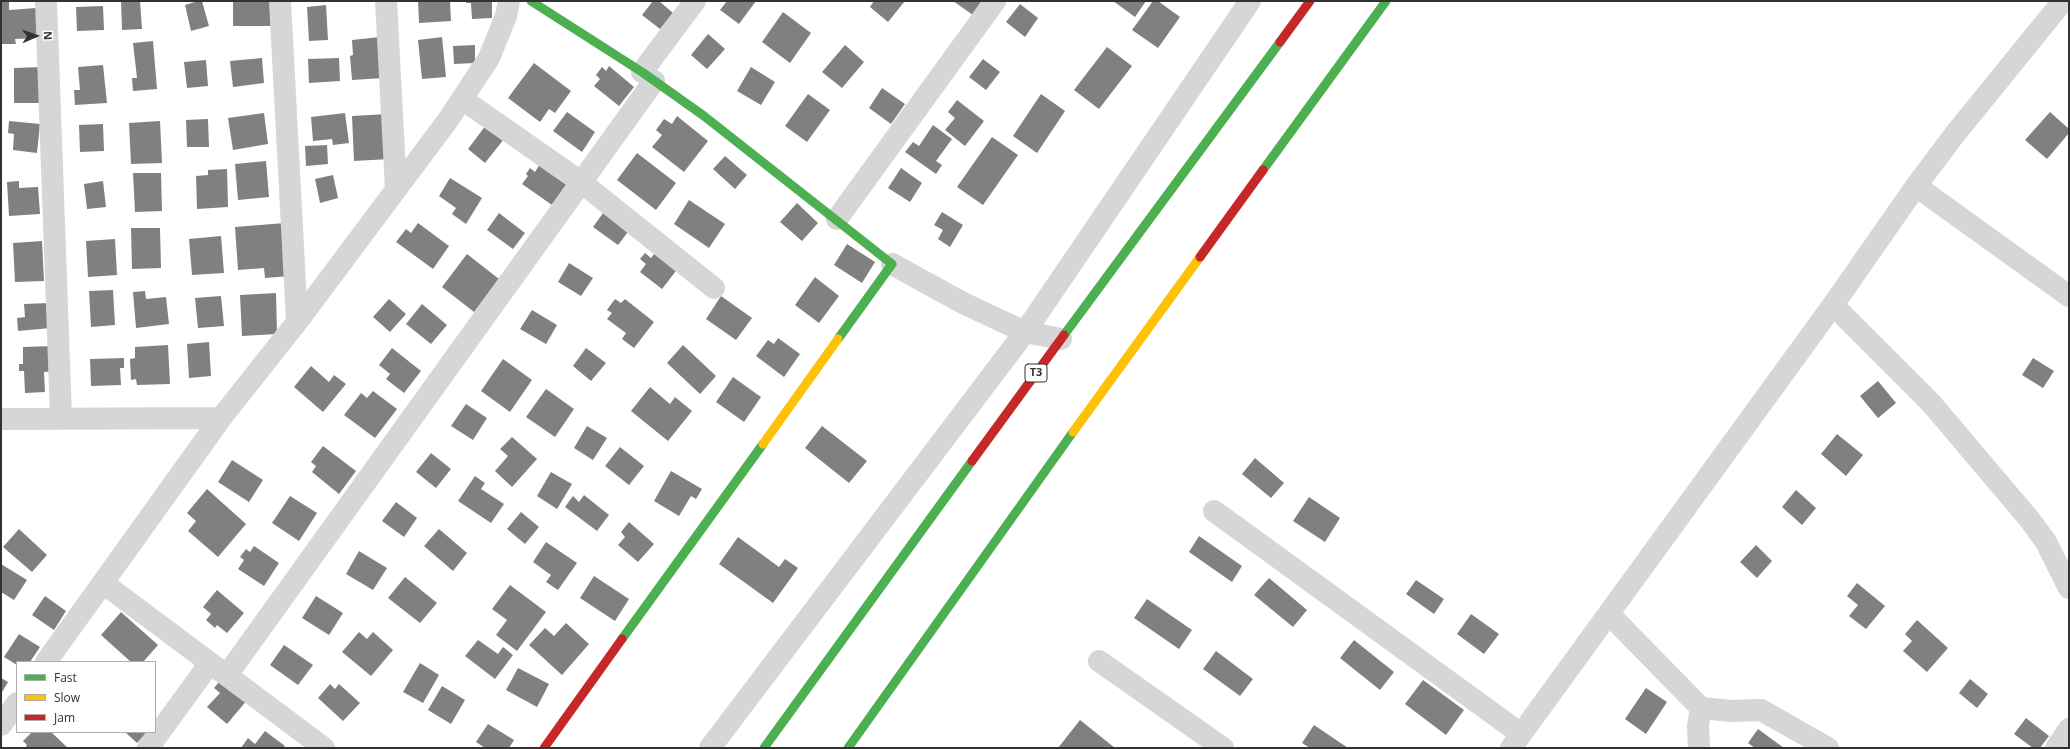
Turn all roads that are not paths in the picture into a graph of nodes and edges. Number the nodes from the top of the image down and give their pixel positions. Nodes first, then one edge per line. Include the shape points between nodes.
1 (46, 1) edge
2 (280, 1) edge
3 (386, 1) edge
4 (509, 1) edge
5 (531, 1) edge
6 (695, 1) edge
7 (995, 1) edge
8 (1250, 1) edge
9 (1310, 1) edge
10 (1386, 1) edge
11 (2063, 1) edge
12 (648, 76) junction
13 (462, 99) junction
14 (582, 182) junction
15 (1916, 186) junction
16 (396, 189) junction
17 (837, 219) junction
18 (892, 264) junction
19 (714, 288) dead end
20 (2069, 296) edge
21 (1833, 305) junction
22 (297, 322) junction
23 (1025, 332) junction
24 (1061, 339) junction
25 (62, 418) junction
26 (221, 418) junction
27 (1, 419) edge
28 (1214, 512) dead end
29 (103, 583) junction
30 (2069, 588) edge
31 (1609, 614) junction
32 (47, 661) edge
33 (1099, 661) dead end
34 (219, 669) junction
35 (16, 704) edge
36 (1701, 708) junction
37 (1, 725) edge
38 (2069, 729) edge
39 (1516, 741) edge
40 (148, 748) edge
41 (324, 748) edge
42 (544, 748) edge
43 (710, 748) edge
44 (764, 748) edge
45 (848, 748) edge
46 (1223, 748) edge
47 (1698, 748) edge
48 (1828, 748) edge
49 (2056, 748) edge

1 - 25 street
2 - 22 street
3 - 16 street
4 - 13 street via 506,16 489,58
5 - 12 main road
6 - 12 street
7 - 17 street
8 - 23 street
9 - 24 main road, T3
10 - 45 main road via 1093,403
11 - 15 street
12 - 14 street
12 - 17 main road
13 - 14 street
13 - 16 street
14 - 19 street
14 - 34 street
15 - 20 street
15 - 21 street
16 - 22 street
17 - 18 main road
18 - 23 street via 963,303
18 - 42 main road
21 - 30 street via 1931,403 2030,520 2046,542
21 - 31 street
22 - 26 street
23 - 24 street
23 - 43 street
24 - 44 main road, T3
25 - 26 street
25 - 27 street
26 - 29 street
28 - 39 street
29 - 32 street
29 - 34 street
31 - 36 street
31 - 39 street
33 - 46 street
34 - 40 street
34 - 41 street
35 - 37 street
36 - 47 street
36 - 48 street via 1732,712 1761,710
38 - 49 street

